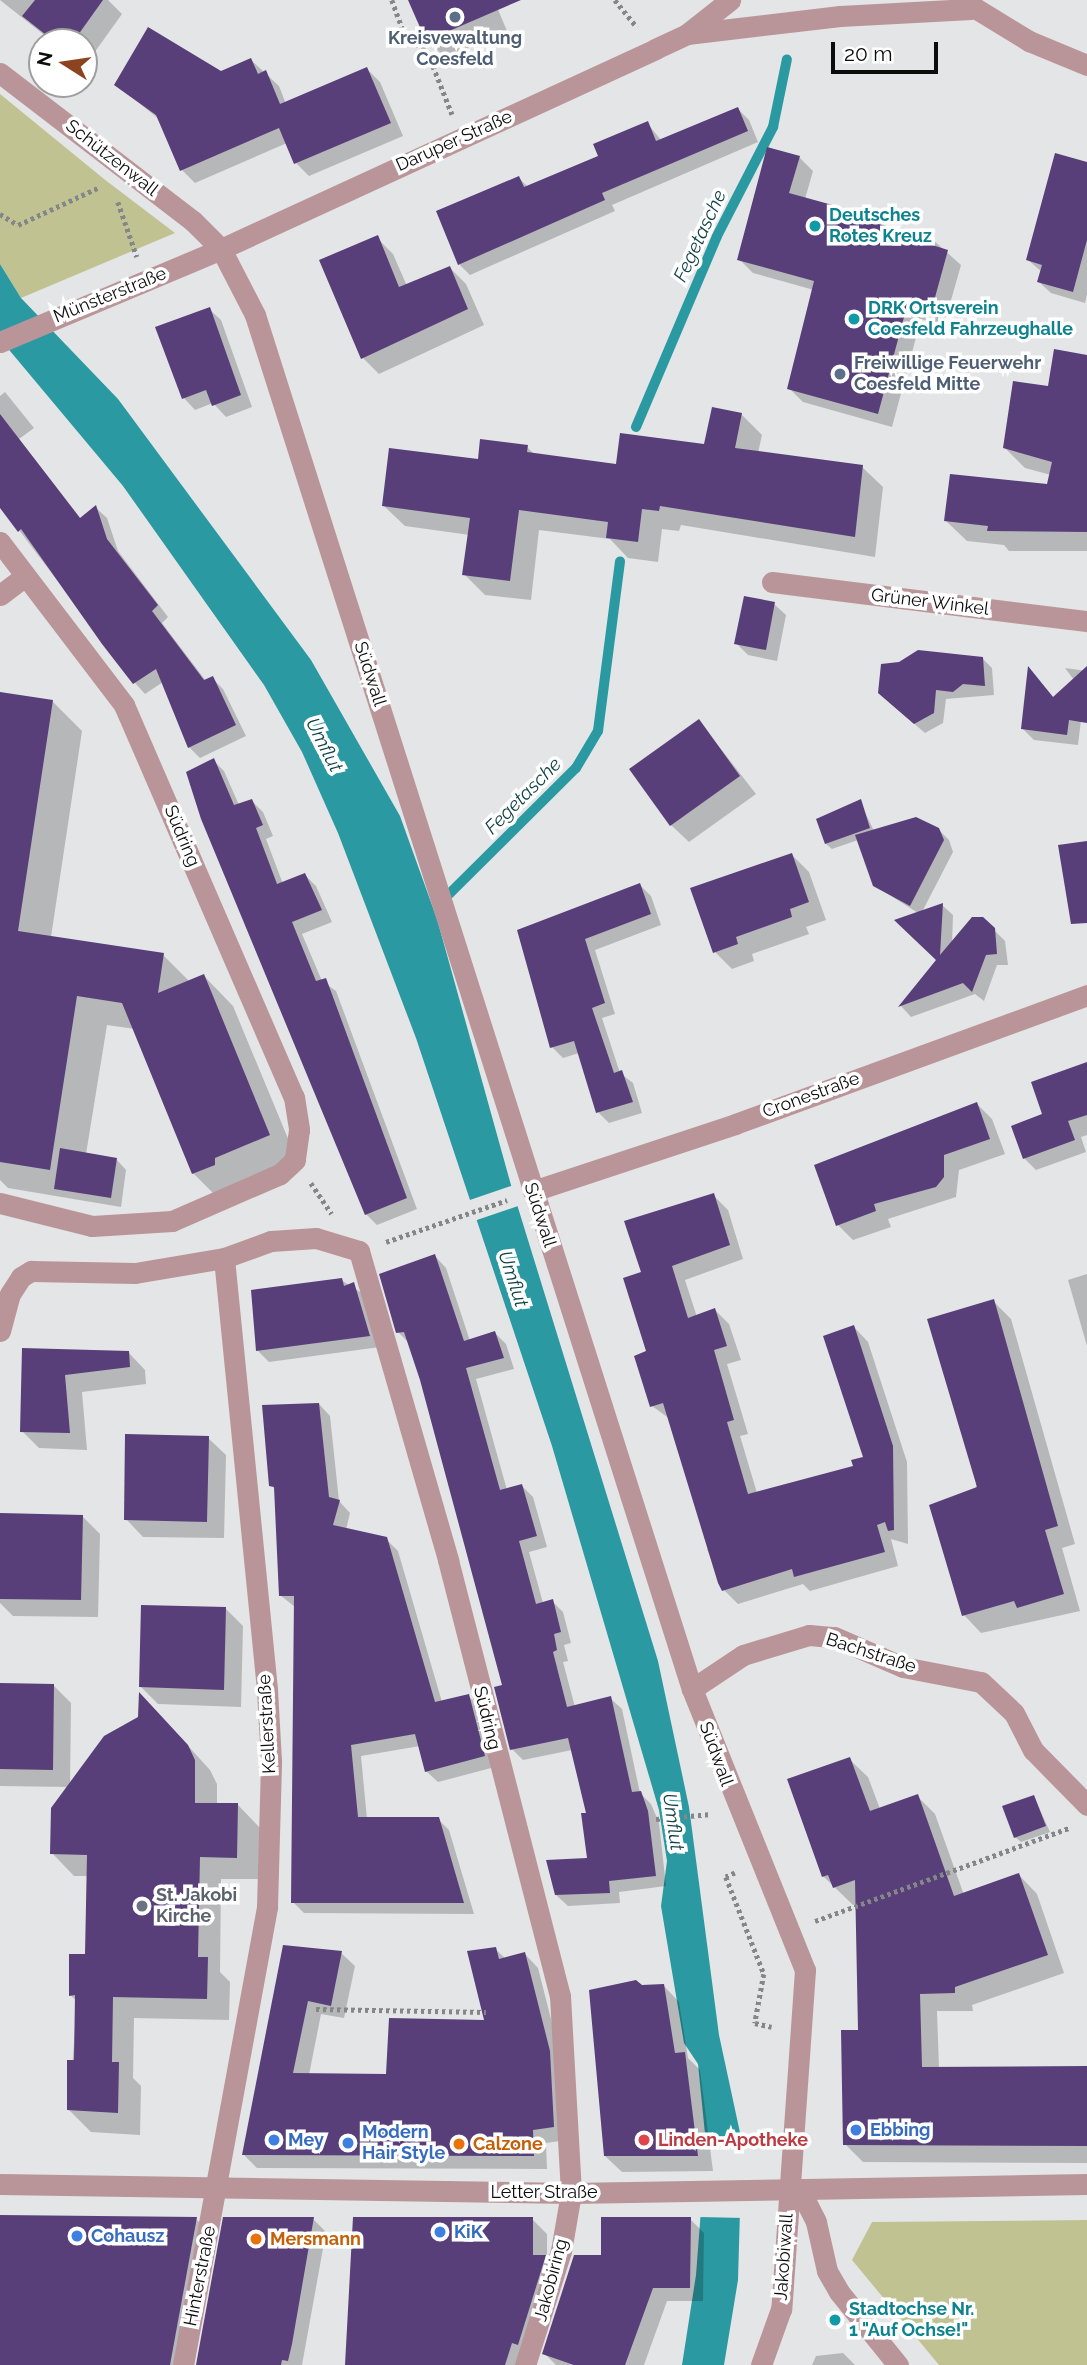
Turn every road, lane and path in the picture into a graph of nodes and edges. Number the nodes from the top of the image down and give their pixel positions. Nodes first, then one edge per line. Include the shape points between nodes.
1 (392, 0) edge
2 (730, 0) edge
3 (966, 4) edge
4 (687, 34) junction
5 (1087, 65) edge
6 (0, 73) edge
7 (462, 138) junction
8 (126, 168) junction
9 (108, 183) junction
10 (0, 214) edge
11 (221, 249) junction
12 (145, 281) junction
13 (0, 342) edge
14 (0, 542) edge
15 (25, 576) junction
16 (772, 582) dead end
17 (0, 595) edge
18 (1087, 621) edge
19 (1087, 995) edge
20 (295, 1160) junction
21 (527, 1193) junction
22 (0, 1203) edge
23 (359, 1251) junction
24 (224, 1258) junction
25 (2, 1321) edge
26 (692, 1689) junction
27 (1087, 1805) edge
28 (696, 1814) dead end
29 (656, 1819) dead end
30 (1077, 1826) dead end
31 (731, 1875) dead end
32 (790, 1931) junction
33 (316, 2009) dead end
34 (486, 2012) dead end
35 (762, 2025) dead end
36 (0, 2184) edge
37 (1087, 2184) edge
38 (217, 2187) junction
39 (789, 2188) junction
40 (571, 2193) junction
41 (183, 2365) edge
42 (526, 2365) edge
43 (761, 2365) edge
44 (898, 2365) edge

1 - 7 path via 405,35 428,53
2 - 4 street, Daruper Straße
3 - 4 street, Daruper Straße
3 - 5 street via 1029,41
4 - 7 street, Daruper Straße
6 - 8 street, Schützenwall
7 - 11 street, Daruper Straße
8 - 9 path
8 - 11 street, Schützenwall
9 - 10 path via 18,225
9 - 12 path via 116,194
11 - 12 street, Münsterstraße
11 - 21 street, Südwall via 255,315
12 - 13 street, Münsterstraße
14 - 15 street, Südring
15 - 17 street
15 - 20 street, Südring via 124,705 294,1097 299,1130
16 - 18 street, Grüner Winkel
19 - 21 street, Cronestraße via 735,1124
20 - 22 street via 261,1184 172,1221 92,1226
20 - 23 path
21 - 23 path
21 - 26 street, Südwall
23 - 24 street via 316,1237 271,1241
23 - 40 street, Südring via 448,1560 560,1996
24 - 25 street via 135,1273 31,1270 20,1277
24 - 38 street, Kellerstraße via 271,1761 267,1907
26 - 27 street, Bachstraße via 743,1655 809,1635 834,1637 903,1667 981,1682 1014,1713 1033,1750
26 - 32 street, Südwall
28 - 29 path
30 - 32 path
31 - 35 path via 726,1877 764,1974 755,2023
32 - 39 street, Südwall via 805,1970
33 - 34 path
36 - 38 street, Letter Straße
37 - 39 street, Letter Straße
38 - 40 street, Letter Straße
38 - 41 street, Hinterstraße
39 - 40 street, Letter Straße
39 - 43 street, Jakobiwall via 781,2309
39 - 44 street via 806,2202 816,2222 827,2272 839,2292
40 - 42 street, Jakobiring via 561,2251

